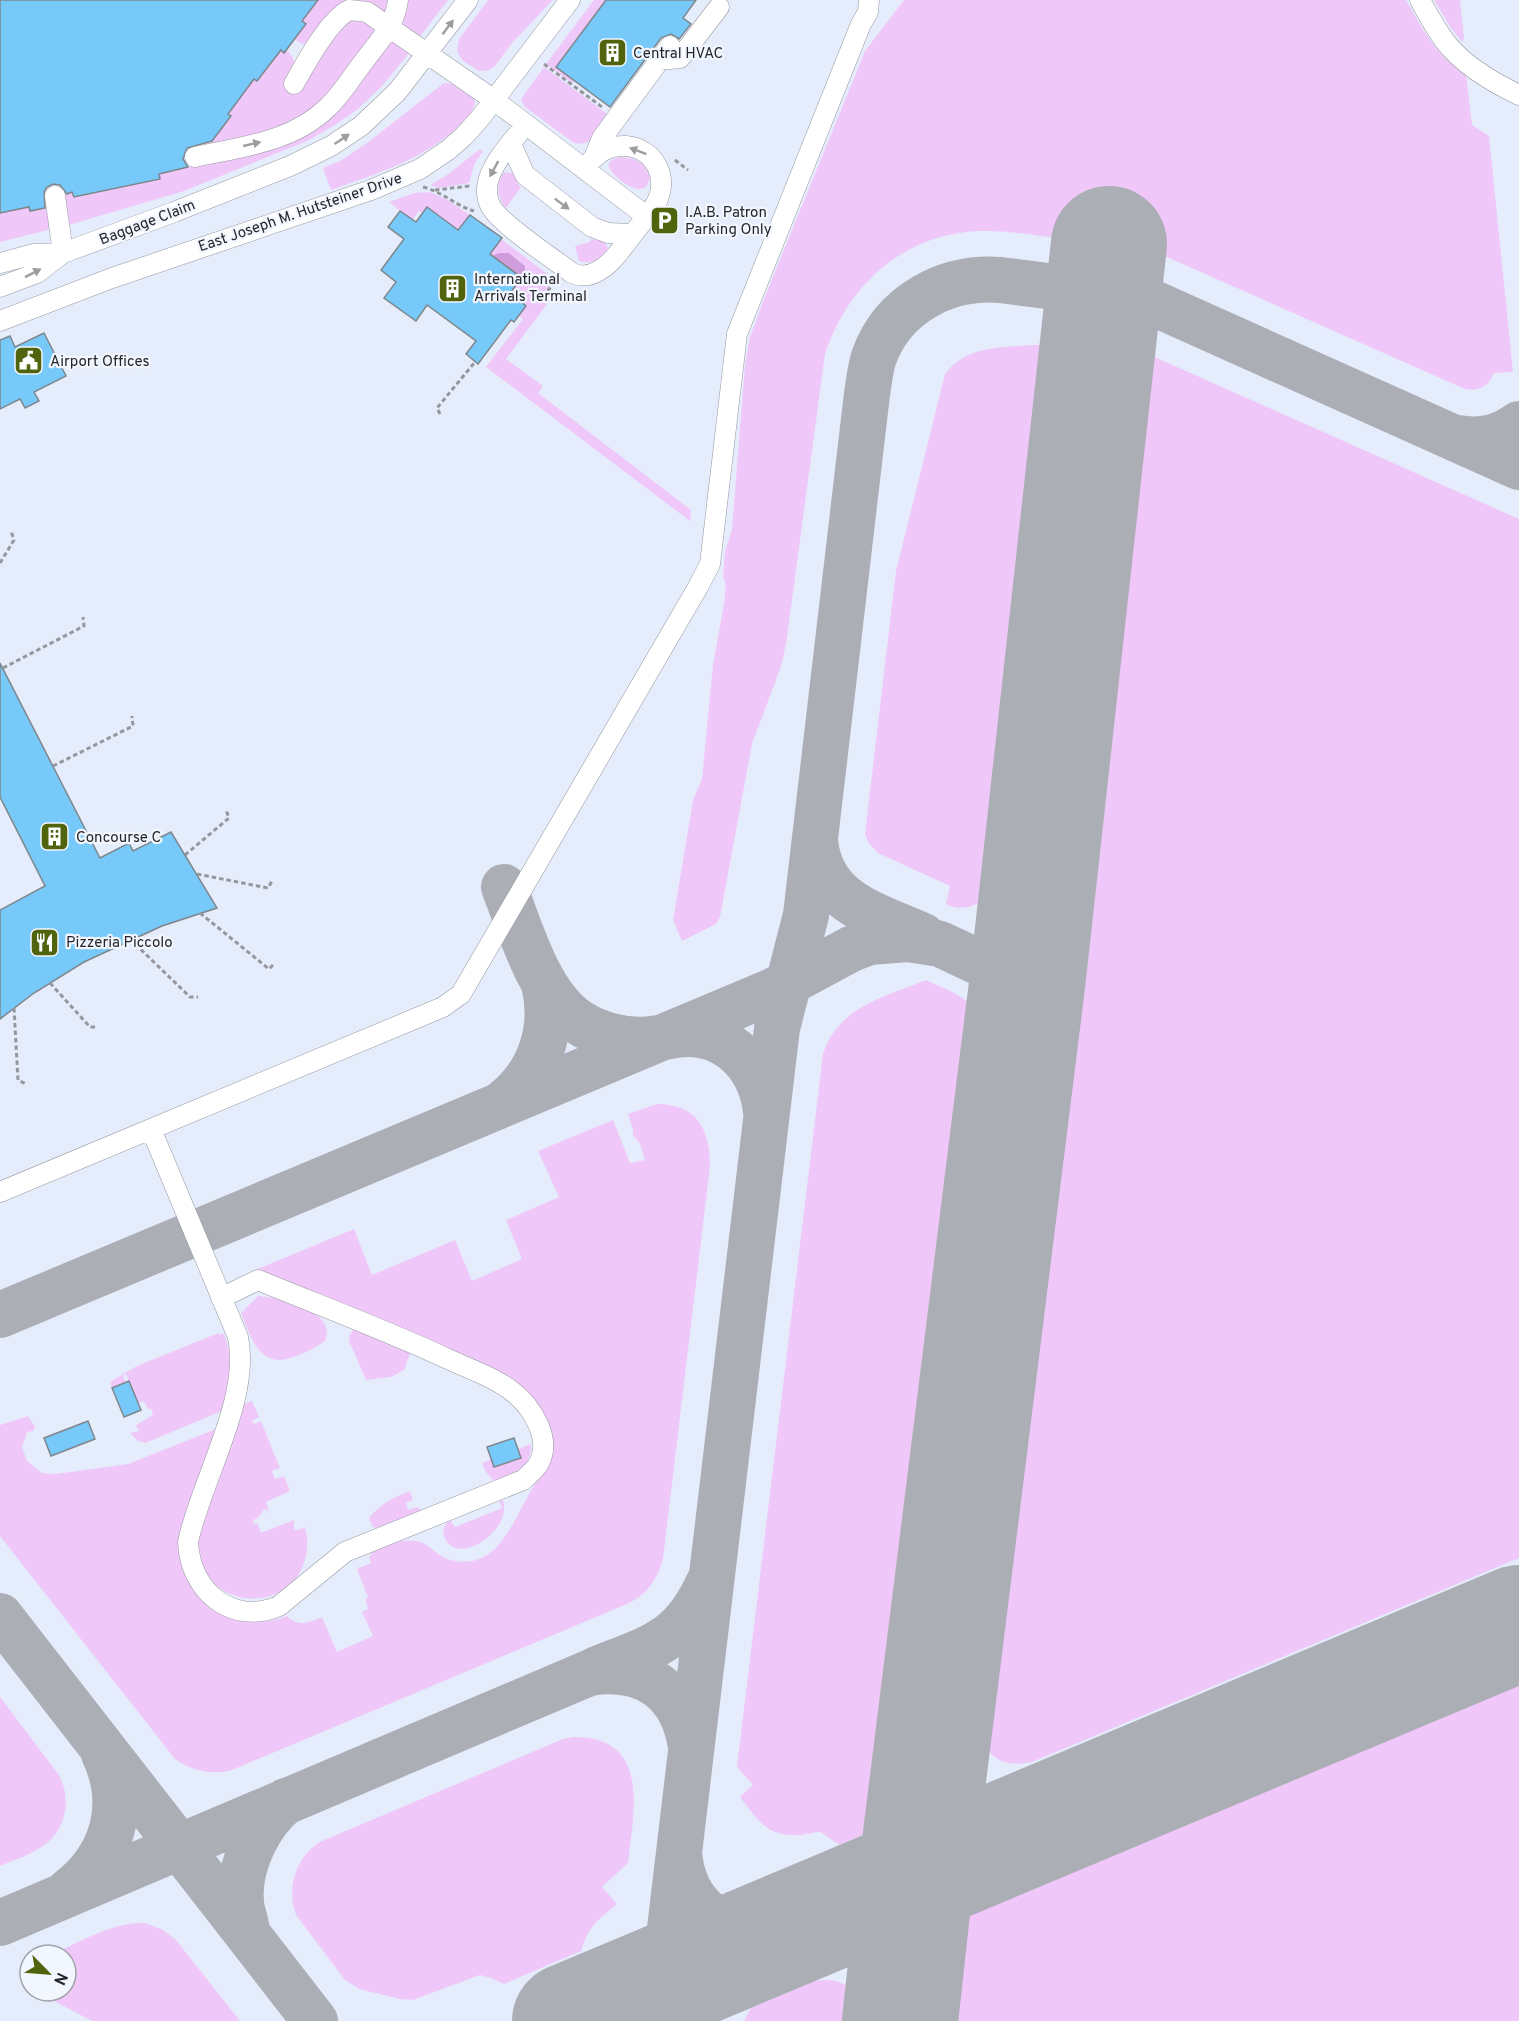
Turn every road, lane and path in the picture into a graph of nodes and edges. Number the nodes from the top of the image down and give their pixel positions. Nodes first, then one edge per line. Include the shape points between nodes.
1 (398, 0) edge
2 (468, 0) edge
3 (570, 0) edge
4 (1420, 0) edge
5 (873, 4) edge
6 (719, 7) dead end
7 (390, 27) junction
8 (428, 54) junction
9 (294, 84) dead end
10 (1519, 95) edge
11 (494, 100) junction
12 (525, 124) junction
13 (511, 144) junction
14 (195, 157) dead end
15 (589, 162) junction
16 (472, 185) dead end
17 (421, 187) dead end
18 (434, 190) junction
19 (55, 196) dead end
20 (478, 212) dead end
21 (646, 216) junction
22 (632, 234) junction
23 (63, 253) junction
24 (0, 263) edge
25 (0, 287) edge
26 (0, 321) edge
27 (475, 362) dead end
28 (440, 414) dead end
29 (11, 531) dead end
30 (0, 563) edge
31 (83, 617) dead end
32 (3, 669) dead end
33 (132, 716) dead end
34 (53, 766) dead end
35 (226, 810) dead end
36 (185, 855) dead end
37 (197, 874) dead end
38 (272, 881) dead end
39 (200, 913) dead end
40 (130, 939) dead end
41 (275, 963) dead end
42 (50, 983) dead end
43 (198, 997) dead end
44 (14, 1008) dead end
45 (98, 1027) dead end
46 (26, 1083) dead end
47 (151, 1129) junction
48 (0, 1192) edge
49 (221, 1298) junction

1 - 7 street
8 -> 2 street, Baggage Claim
3 - 11 street, East Joseph M. Hutsteiner Drive
4 - 10 street via 1455,53
5 - 47 street via 847,58 737,334 710,564 461,994 443,1007
6 - 15 street via 680,58 665,53 602,138
7 - 8 street
7 - 9 street via 362,11 343,13
14 -> 7 street via 278,138 311,121 332,103
8 - 11 street
23 -> 8 street, Baggage Claim via 290,166 331,146 397,92
11 - 12 street
11 - 26 street, East Joseph M. Hutsteiner Drive via 464,136 414,172
12 - 13 street
12 - 15 street
13 -> 22 street via 525,175 592,227 608,233
13 -> 22 street via 489,177 486,191 490,206 501,219 572,273 583,276 609,265
15 - 21 street
21 -> 15 street via 658,198 661,182 654,159 626,146 609,148
16 - 18 path
17 - 18 path
18 - 20 path
19 - 23 street
21 - 22 street
23 - 24 street, Baggage Claim via 34,254
25 -> 23 street via 37,273
27 - 28 path via 437,408
29 - 30 path via 14,540
31 - 32 path via 84,626
33 - 34 path via 133,726
35 - 36 path via 230,818
37 - 38 path via 268,888
39 - 41 path via 269,969
40 - 43 path via 190,997
42 - 45 path via 90,1028
44 - 46 path via 18,1080
47 - 48 street
47 - 49 street
49 - 49 street via 258,1280 413,1342 497,1382 514,1392 534,1415 542,1438 540,1462 523,1480 345,1552 269,1610 251,1611 227,1605 196,1577 188,1542 233,1406 241,1366 238,1337

